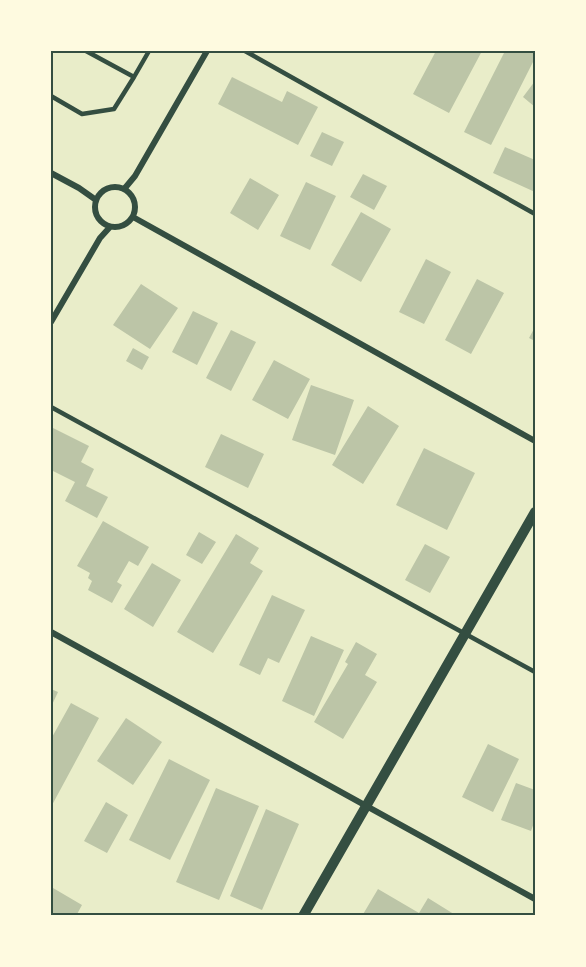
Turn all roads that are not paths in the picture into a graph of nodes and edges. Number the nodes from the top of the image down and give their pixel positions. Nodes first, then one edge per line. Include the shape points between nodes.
1 (86, 51) edge
2 (149, 51) edge
3 (207, 51) edge
4 (245, 51) edge
5 (134, 77) junction
6 (51, 96) edge
7 (51, 173) edge
8 (124, 188) junction
9 (96, 200) junction
10 (535, 214) edge
11 (133, 217) junction
12 (110, 227) junction
13 (51, 322) edge
14 (51, 407) edge
15 (535, 441) edge
16 (535, 512) edge
17 (51, 632) edge
18 (465, 633) junction
19 (535, 672) edge
20 (366, 804) junction
21 (535, 899) edge
22 (303, 916) edge

1 - 5 lane
2 - 5 lane
3 - 8 street via 135,176
4 - 10 lane
5 - 6 lane via 114,109 82,114
7 - 9 street
8 - 9 street via 111,186 99,193
8 - 11 street via 134,198
9 - 12 street via 95,213
11 - 12 street via 123,226
11 - 15 street
12 - 13 street
14 - 18 lane
16 - 18 street
17 - 20 street
18 - 19 lane
18 - 20 street
20 - 21 street
20 - 22 street

